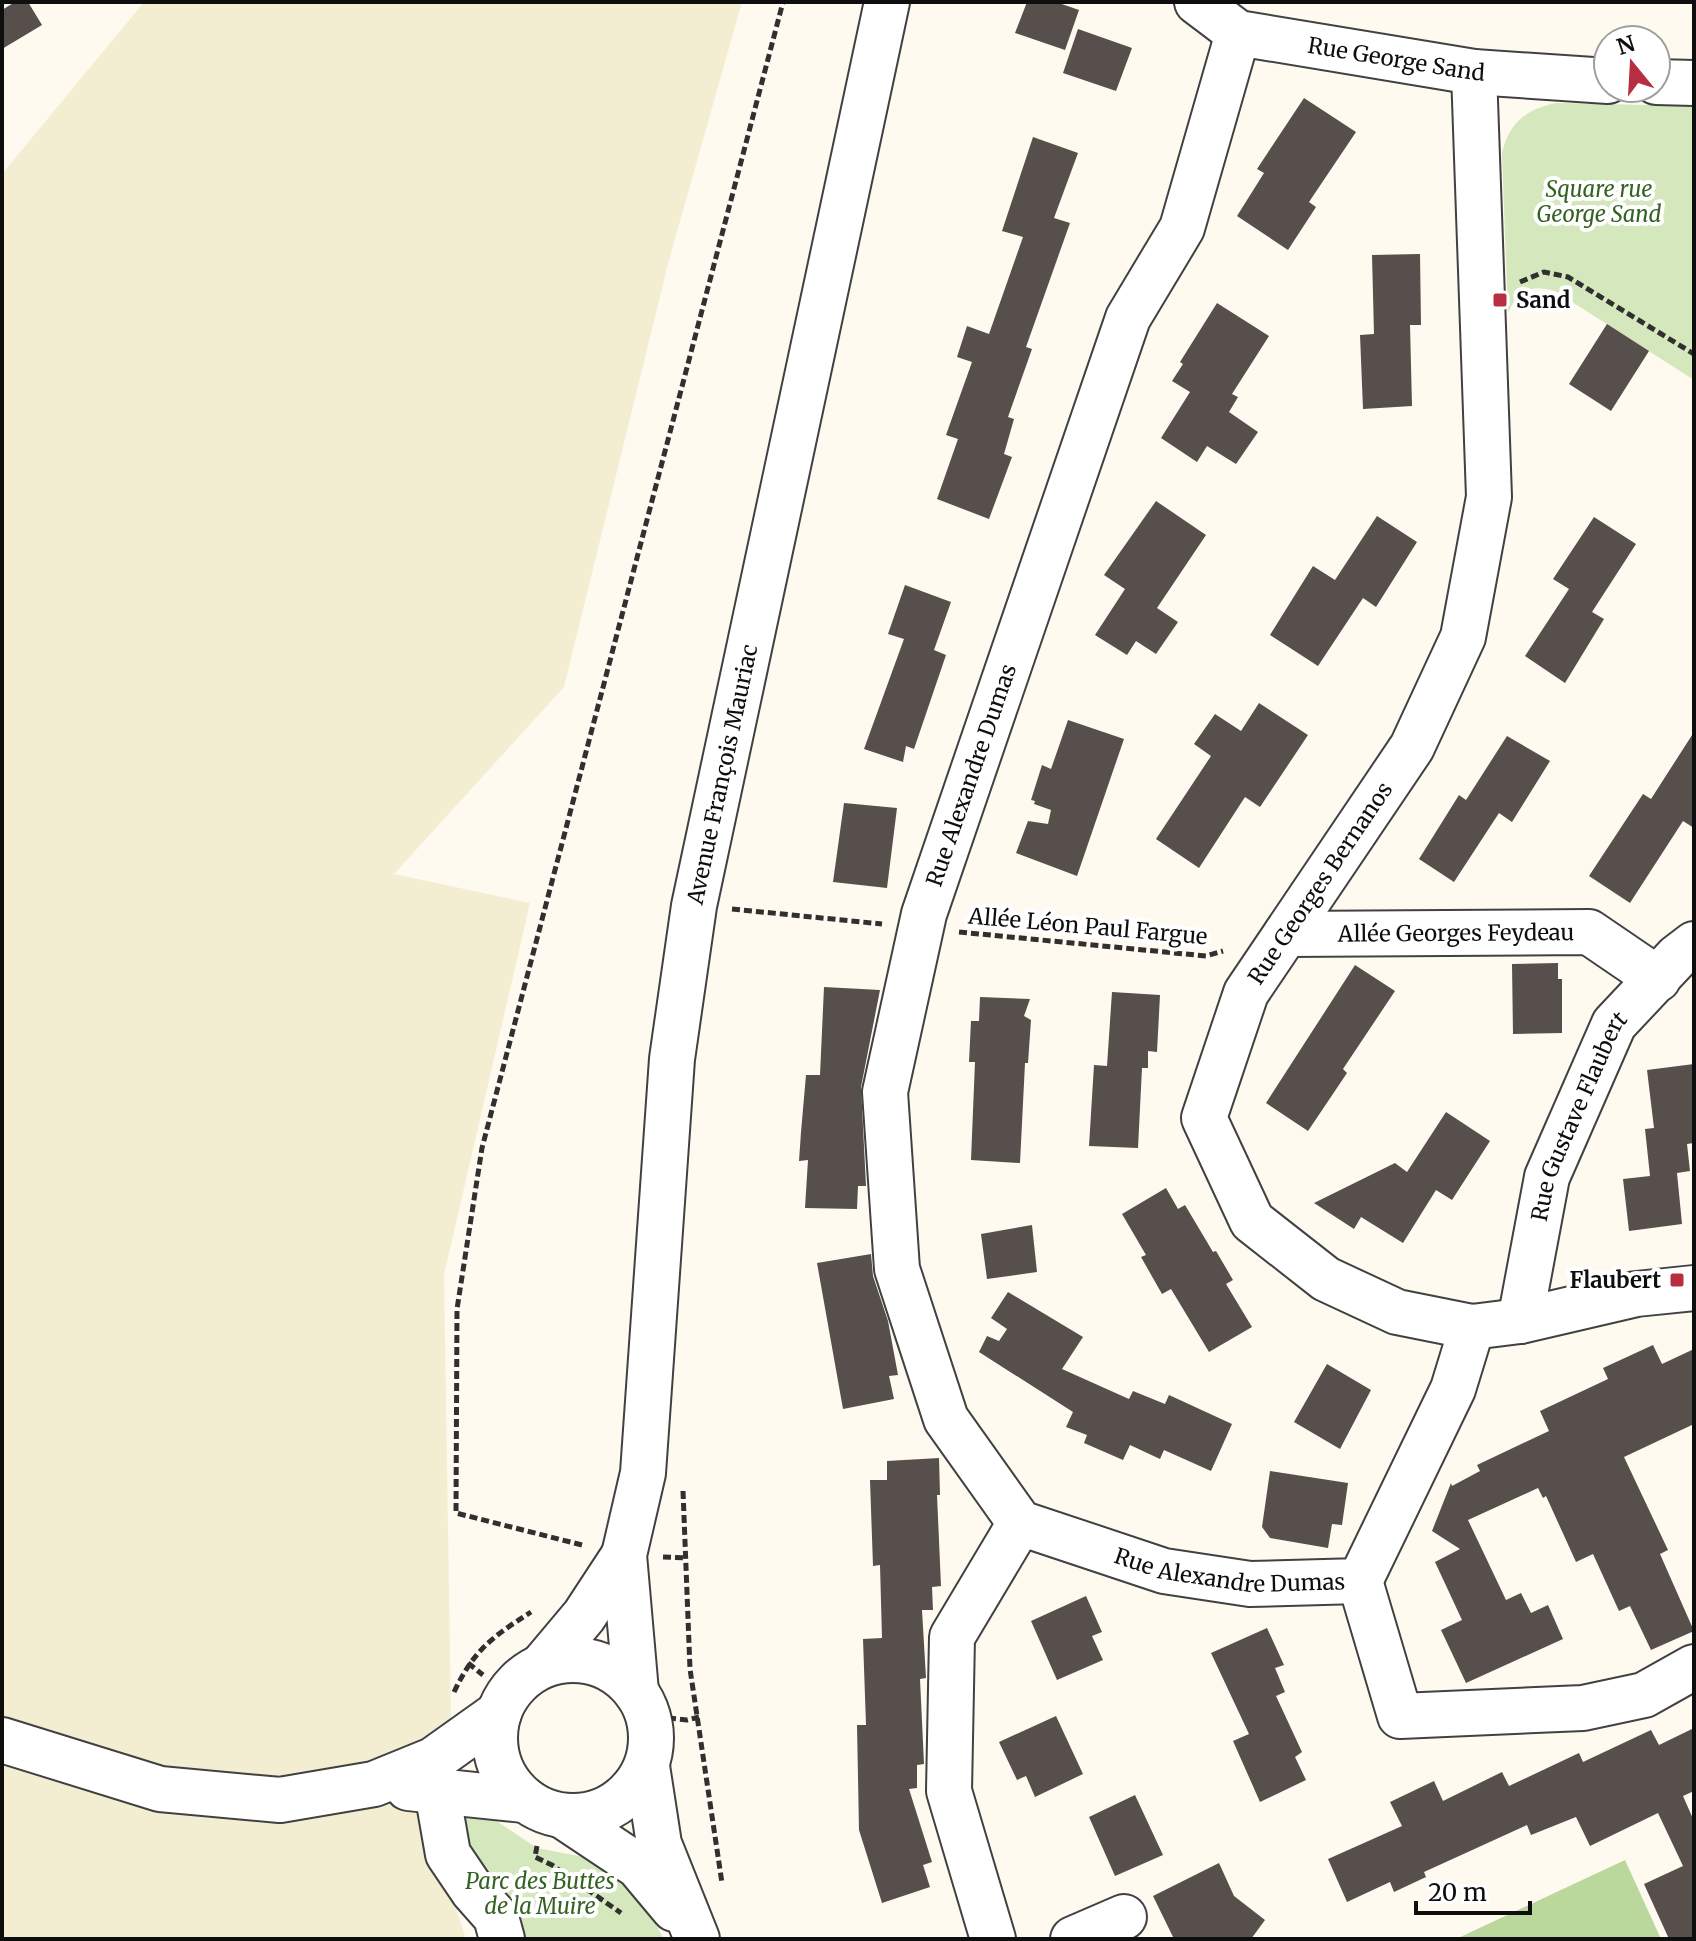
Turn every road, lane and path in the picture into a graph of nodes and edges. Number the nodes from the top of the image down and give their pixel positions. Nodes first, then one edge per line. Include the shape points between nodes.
1 (783, 2) edge
2 (887, 2) edge
3 (1197, 2) edge
4 (1238, 33) junction
5 (1474, 72) junction
6 (1592, 80) edge
7 (1672, 82) edge
8 (1694, 83) edge
9 (1522, 282) dead end
10 (1694, 354) edge
11 (694, 906) junction
12 (922, 928) junction
13 (1286, 934) junction
14 (1694, 944) edge
15 (1658, 979) junction
16 (1694, 1288) edge
17 (1520, 1321) junction
18 (1472, 1327) junction
19 (683, 1481) dead end
20 (1020, 1523) junction
21 (624, 1555) junction
22 (686, 1558) junction
23 (1360, 1581) junction
24 (468, 1663) dead end
25 (542, 1666) junction
26 (1694, 1667) edge
27 (450, 1701) dead end
28 (642, 1703) junction
29 (499, 1713) junction
30 (699, 1717) junction
31 (2, 1740) edge
32 (647, 1766) junction
33 (374, 1784) junction
34 (437, 1791) junction
35 (543, 1808) junction
36 (535, 1857) dead end
37 (724, 1895) dead end
38 (1124, 1917) dead end
39 (627, 1918) dead end
40 (696, 1937) edge
41 (502, 1939) edge
42 (993, 1939) edge
43 (1073, 1939) edge

1 - 21 path via 482,1148 457,1309 456,1513
2 - 11 street, Avenue François Mauriac
3 - 4 street, Rue George Sand
4 - 5 street, Rue George Sand
4 - 12 street, Rue Alexandre Dumas via 1182,228 1128,318
5 - 6 street, Rue George Sand
5 - 13 street, Rue Georges Bernanos via 1489,497 1463,637 1412,747
7 - 8 street
9 - 10 path via 1544,272 1568,277
11 - 12 path, Allée Léon Paul Fargue
11 - 21 street, Avenue François Mauriac via 672,1059 643,1473
12 - 13 path, Allée Léon Paul Fargue via 1206,956
12 - 20 street, Rue Alexandre Dumas via 885,1092 897,1269 946,1419
13 - 15 street, Allée Georges Feydeau via 1589,932
13 - 18 street, Rue Georges Bernanos via 1246,993 1204,1118 1252,1221 1326,1279 1397,1312
14 - 15 street, Rue Gustave Flaubert
15 - 17 street, Rue Gustave Flaubert via 1614,1024 1547,1177
16 - 17 street, Rue Georges Bernanos via 1636,1294
17 - 18 street, Rue Georges Bernanos
18 - 23 street, Rue Alexandre Dumas via 1453,1389
19 - 22 path
20 - 23 street, Rue Alexandre Dumas via 1164,1571 1250,1584
20 - 42 street via 952,1637 949,1791
21 - 22 path
21 - 25 street, Avenue François Mauriac via 584,1616
21 - 28 street, Avenue François Mauriac
22 - 30 path via 690,1669
23 - 26 street via 1400,1716 1583,1708 1644,1695
24 - 27 path
25 - 28 street via 587,1661 609,1669
25 - 29 street, Avenue François Mauriac via 508,1693
28 - 30 path via 687,1720
28 - 32 street, Avenue François Mauriac via 652,1741
29 - 33 street via 433,1760
29 - 35 street, Avenue François Mauriac via 494,1737 498,1761 508,1782
30 - 37 path
31 - 33 street via 160,1789 280,1800
32 - 35 street via 614,1806 589,1815
32 - 40 street, Avenue François Mauriac via 659,1844
33 - 34 street
34 - 35 street
34 - 41 street via 448,1854 496,1917
35 - 40 street, Avenue François Mauriac via 638,1866
36 - 39 path
38 - 43 street

